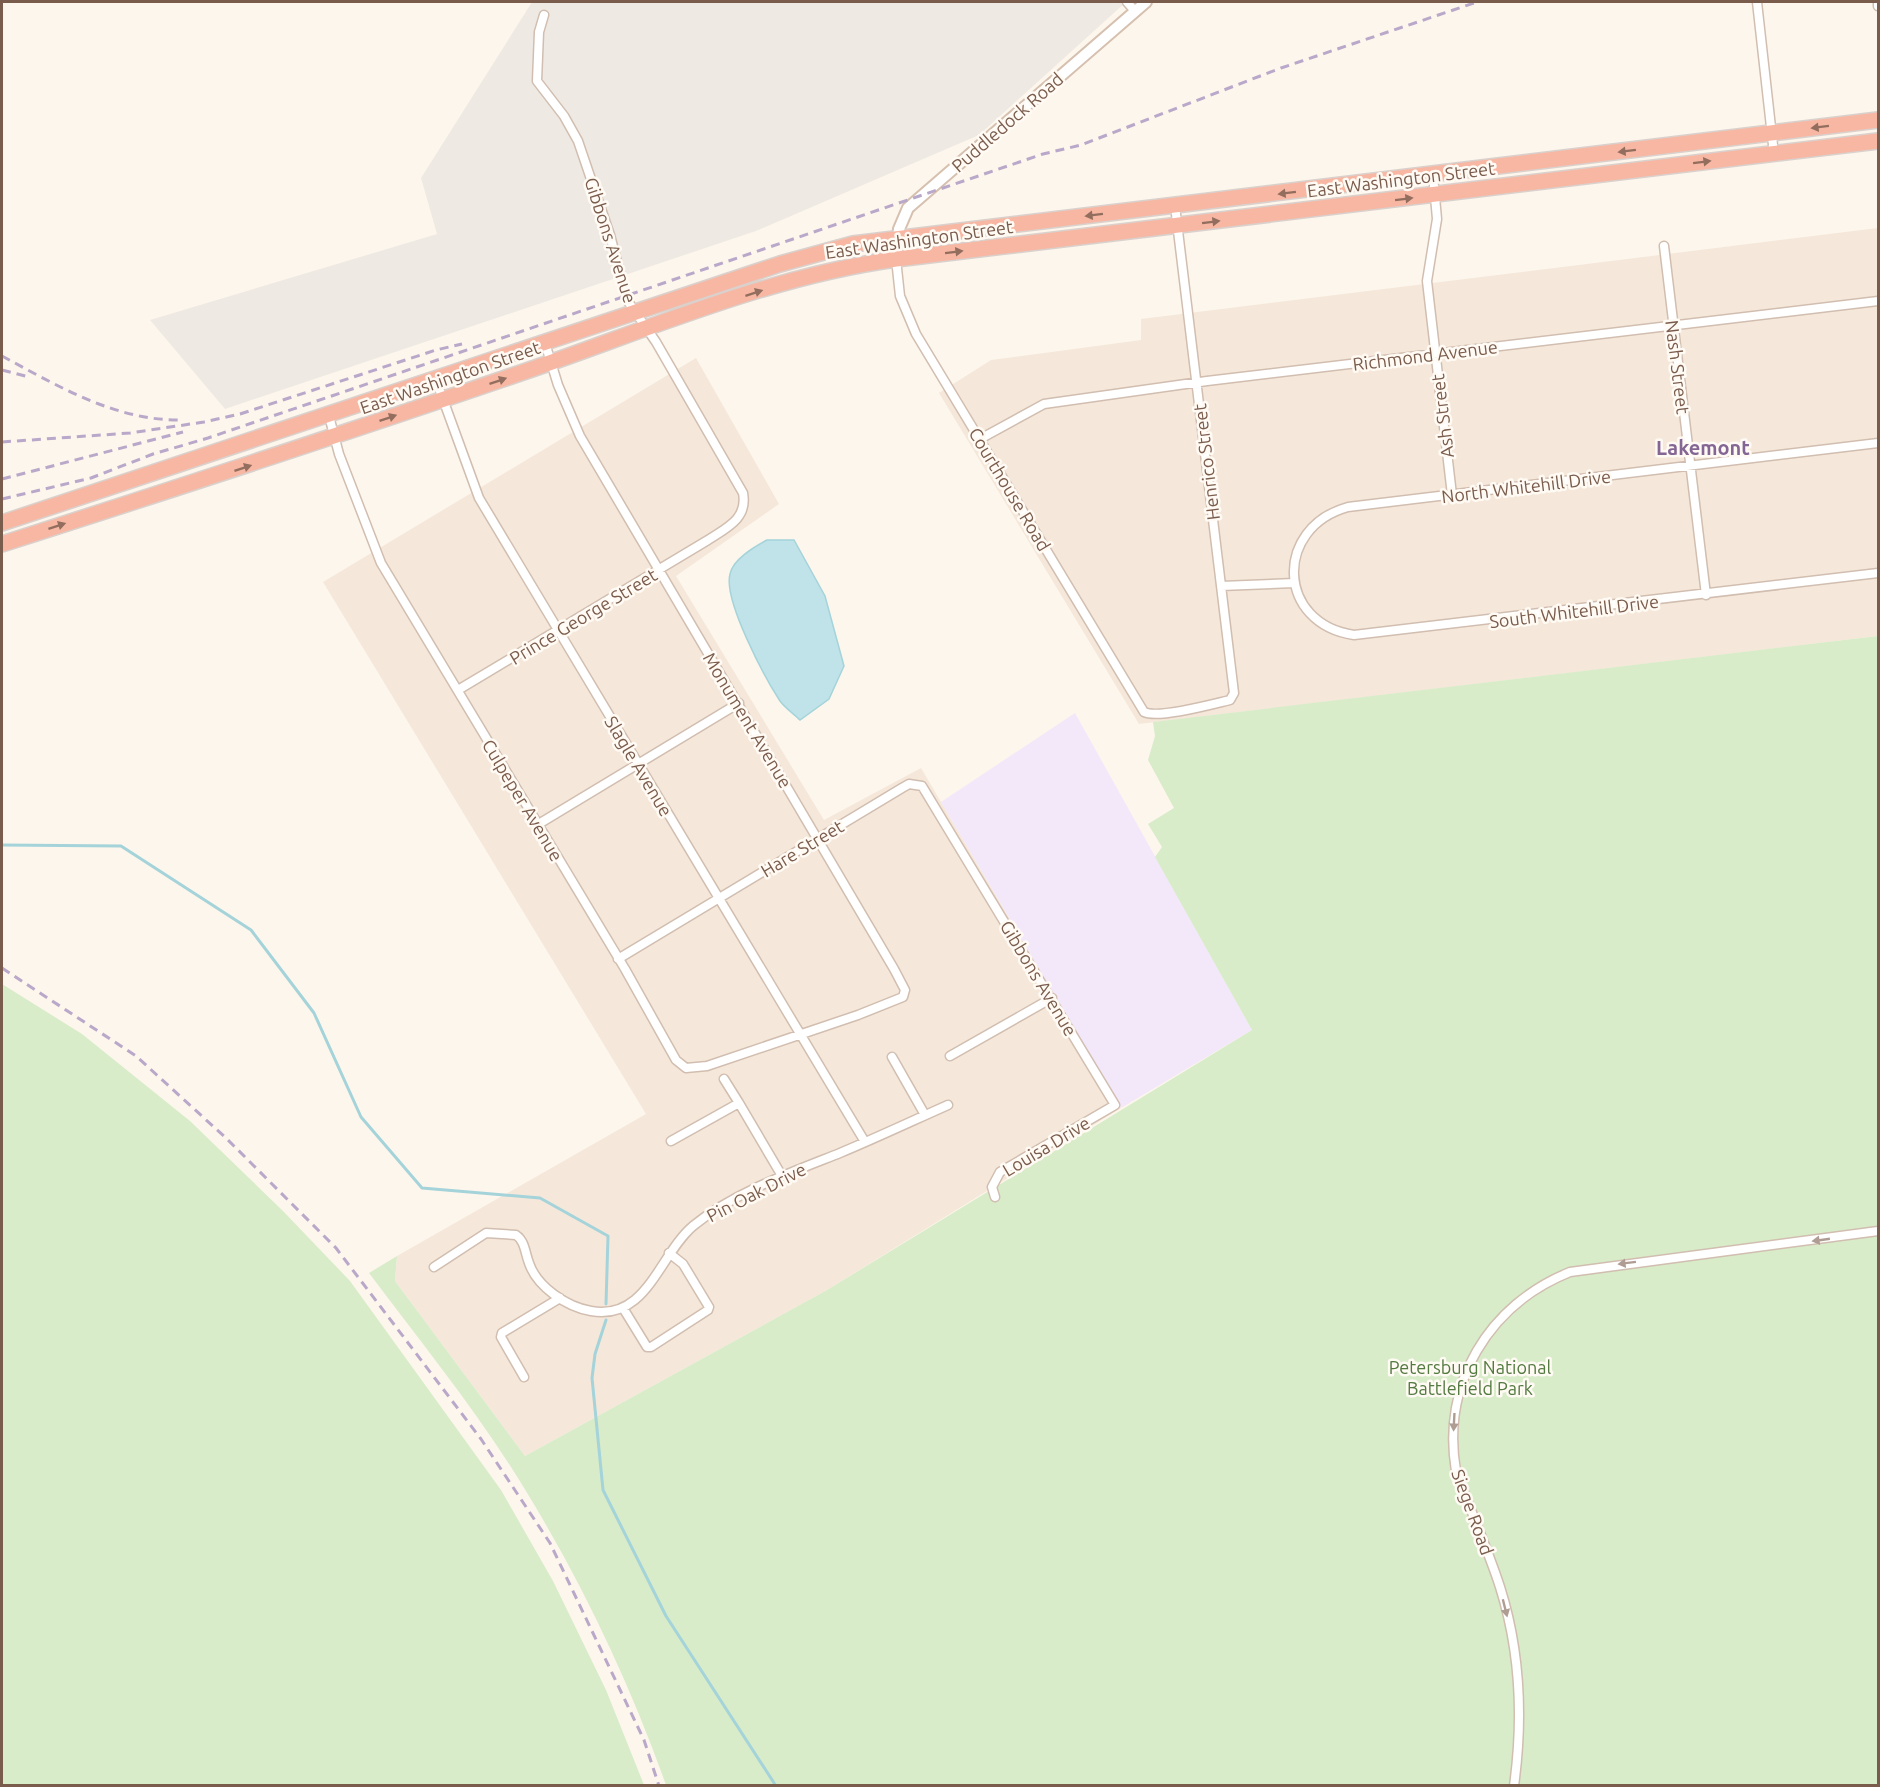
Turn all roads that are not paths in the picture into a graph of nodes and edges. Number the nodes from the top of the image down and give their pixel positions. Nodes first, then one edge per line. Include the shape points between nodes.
1 (1127, 2) edge
2 (1146, 2) edge
3 (1758, 2) edge
4 (1135, 11) junction
5 (544, 15) dead end
6 (1878, 120) edge
7 (1772, 133) junction
8 (1878, 141) edge
9 (1774, 154) junction
10 (1433, 175) junction
11 (1435, 195) junction
12 (1175, 206) junction
13 (1178, 226) junction
14 (897, 238) junction
15 (1665, 246) dead end
16 (896, 259) junction
17 (1878, 301) edge
18 (635, 313) junction
19 (1672, 326) junction
20 (647, 330) junction
21 (545, 344) junction
22 (1435, 354) junction
23 (550, 363) junction
24 (436, 380) junction
25 (1197, 383) junction
26 (443, 400) junction
27 (329, 416) junction
28 (334, 437) junction
29 (980, 439) junction
30 (1878, 443) edge
31 (1691, 466) junction
32 (1452, 495) junction
33 (2, 523) edge
34 (708, 540) joint
35 (2, 544) edge
36 (659, 571) junction
37 (1878, 573) edge
38 (1294, 583) junction
39 (1221, 586) junction
40 (1706, 595) junction
41 (558, 631) junction
42 (458, 690) junction
43 (1233, 697) joint
44 (739, 704) junction
45 (638, 765) junction
46 (537, 825) junction
47 (818, 838) junction
48 (962, 850) joint
49 (718, 898) junction
50 (618, 959) junction
51 (1052, 998) junction
52 (799, 1034) junction
53 (950, 1056) dead end
54 (892, 1057) dead end
55 (724, 1078) dead end
56 (739, 1103) junction
57 (948, 1105) dead end
58 (1115, 1105) joint
59 (925, 1115) junction
60 (671, 1141) dead end
61 (865, 1142) junction
62 (782, 1176) junction
63 (995, 1197) dead end
64 (1878, 1231) edge
65 (669, 1253) junction
66 (434, 1267) dead end
67 (560, 1298) junction
68 (623, 1308) junction
69 (524, 1377) dead end
70 (1515, 1785) edge

1 - 4 street
2 - 4 main road, Puddledock Road
3 - 7 street
4 - 14 main road, Puddledock Road via 920,196 903,217
5 - 18 street, Gibbons Avenue via 538,32 537,81 578,141 610,235 621,284
6 -> 7 highway, East Washington Street
7 - 9 street
7 -> 10 highway, East Washington Street
8 - 9 highway, East Washington Street
11 -> 9 highway, East Washington Street
10 - 11 street, Ash Street
10 -> 12 highway, East Washington Street
13 -> 11 highway, East Washington Street
11 - 22 street, Ash Street via 1436,234 1427,281
12 - 13 street, Henrico Street
12 -> 14 highway, East Washington Street
16 -> 13 highway, East Washington Street
13 - 25 street, Henrico Street
14 - 16 main road, Puddledock Road
14 - 18 highway, East Washington Street via 821,252
15 - 19 street, Nash Street
20 -> 16 highway, East Washington Street via 831,270
16 - 29 street, Courthouse Road via 904,310
17 - 19 street, Richmond Avenue
18 - 20 street, Gibbons Avenue
18 - 21 highway, East Washington Street
19 - 22 street, Richmond Avenue
19 - 31 street, Nash Street
20 - 23 highway, East Washington Street
20 - 34 street, Gibbons Avenue via 743,493 741,516
21 - 23 street, Monument Avenue
21 - 24 highway, East Washington Street
22 - 25 street, Richmond Avenue
22 - 32 street, Ash Street
26 -> 23 highway, East Washington Street
23 - 36 street, Monument Avenue via 580,436
24 - 26 street, Slagle Avenue
24 - 27 highway, East Washington Street
25 - 29 street, Richmond Avenue via 1044,404
25 - 39 street, Henrico Street
28 -> 26 highway, East Washington Street
26 - 41 street, Slagle Avenue via 474,488
27 - 28 street, Culpeper Avenue
27 - 33 highway, East Washington Street
35 -> 28 highway, East Washington Street
28 - 42 street, Culpeper Avenue via 378,557
29 - 43 street, Courthouse Road via 1144,712 1215,704
30 - 31 street, North Whitehill Drive
31 - 32 street, North Whitehill Drive
31 - 40 street, Nash Street
32 - 38 street, North Whitehill Drive via 1348,507 1326,516 1300,542
34 - 36 street, Prince George Street
36 - 41 street, Prince George Street
36 - 44 street, Monument Avenue
37 - 40 street, South Whitehill Drive
38 - 39 street
38 - 40 street, South Whitehill Drive via 1305,606 1321,624 1354,635
39 - 43 street, Henrico Street
41 - 42 street, Prince George Street
41 - 45 street, Slagle Avenue
42 - 46 street, Culpeper Avenue
44 - 45 street
44 - 47 street, Monument Avenue
45 - 46 street
45 - 49 street, Slagle Avenue
46 - 50 street, Culpeper Avenue
47 - 48 street, Hare Street via 902,788 916,784 924,789
47 - 49 street, Hare Street
47 - 52 street, Monument Avenue via 905,993 891,1002
48 - 51 street, Gibbons Avenue
49 - 50 street, Hare Street
49 - 52 street, Slagle Avenue
50 - 52 street, Culpeper Avenue via 663,1040 676,1060 687,1068 707,1066
51 - 53 street
51 - 58 street, Gibbons Avenue
52 - 61 street, Slagle Avenue
54 - 59 street
55 - 56 street
56 - 60 street
56 - 62 street
57 - 59 street, Pin Oak Drive
58 - 63 street, Louisa Drive via 1000,1172 992,1187
59 - 61 street, Pin Oak Drive
61 - 62 street, Pin Oak Drive
62 - 65 street, Pin Oak Drive via 705,1217
64 -> 70 street, Siege Road via 1570,1272 1516,1305 1488,1335 1460,1385 1453,1452 1456,1471 1500,1588 1513,1645 1519,1712
65 - 68 street, Pin Oak Drive via 642,1295
65 - 68 street via 688,1270 708,1310 647,1347
66 - 67 street via 486,1233 516,1234 533,1273
67 - 68 street via 593,1312
67 - 69 street via 502,1333 501,1341

